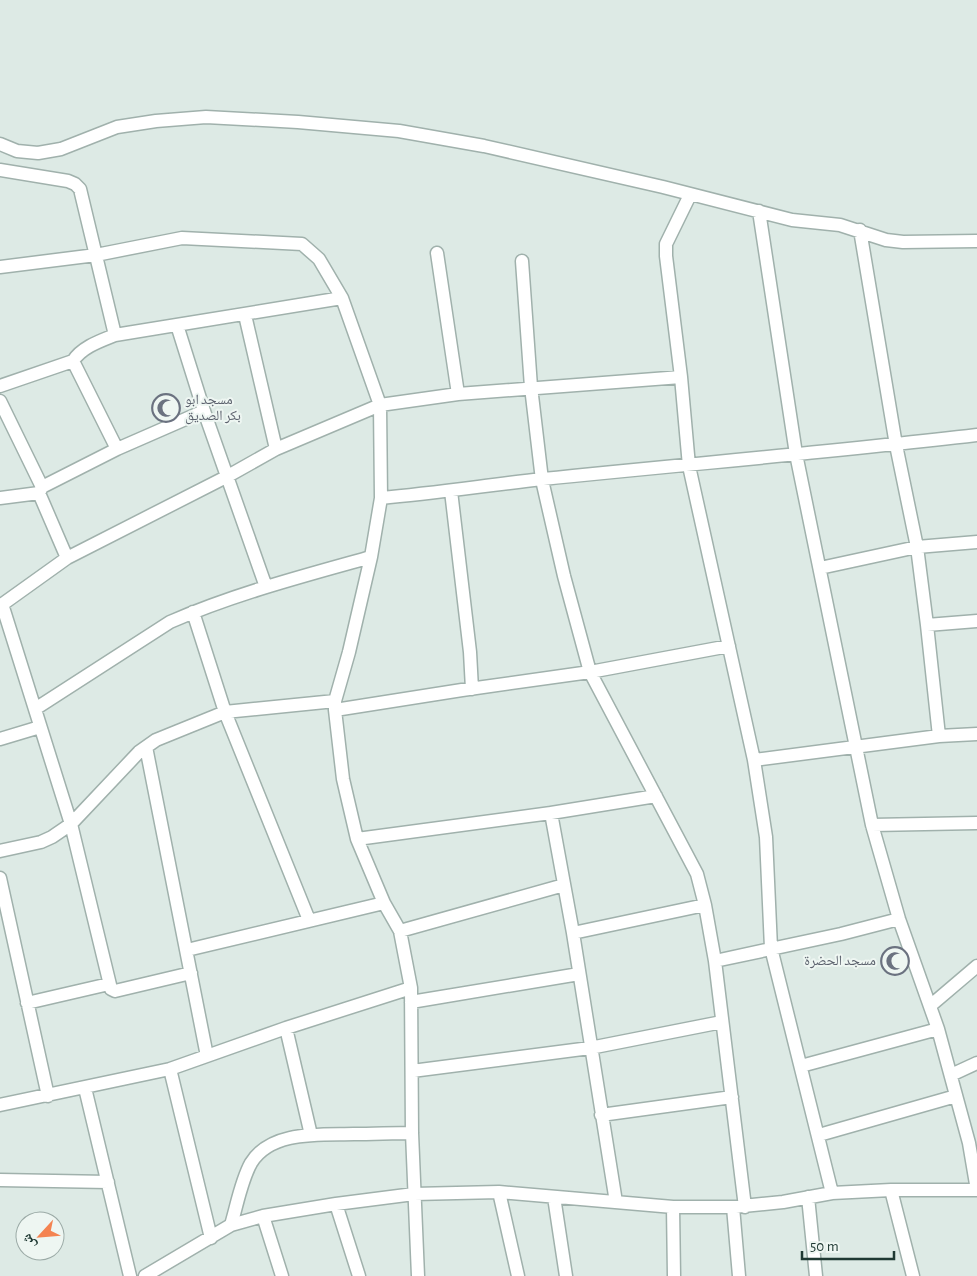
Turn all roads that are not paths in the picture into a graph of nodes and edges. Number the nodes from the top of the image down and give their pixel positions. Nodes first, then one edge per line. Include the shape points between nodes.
1 (0, 144) edge
2 (0, 170) edge
3 (690, 195) junction
4 (759, 212) junction
5 (860, 230) junction
6 (977, 241) edge
7 (437, 252) dead end
8 (96, 255) junction
9 (522, 261) dead end
10 (0, 267) edge
11 (342, 298) junction
12 (245, 315) junction
13 (177, 324) junction
14 (115, 335) junction
15 (72, 361) junction
16 (681, 377) junction
17 (0, 386) edge
18 (531, 387) junction
19 (458, 394) junction
20 (0, 401) edge
21 (380, 405) junction
22 (204, 411) junction
23 (977, 435) edge
24 (896, 445) junction
25 (118, 449) junction
26 (276, 449) junction
27 (796, 454) junction
28 (689, 466) junction
29 (228, 476) junction
30 (542, 480) junction
31 (41, 490) junction
32 (451, 491) junction
33 (0, 498) edge
34 (381, 498) junction
35 (977, 542) edge
36 (917, 547) junction
37 (371, 557) junction
38 (67, 558) junction
39 (820, 568) junction
40 (266, 587) junction
41 (1, 605) edge
42 (193, 612) junction
43 (977, 621) edge
44 (927, 625) junction
45 (729, 646) junction
46 (590, 672) junction
47 (472, 688) junction
48 (335, 706) junction
49 (34, 709) junction
50 (226, 712) junction
51 (40, 727) junction
52 (977, 734) edge
53 (939, 736) junction
54 (0, 739) edge
55 (146, 747) junction
56 (856, 747) junction
57 (754, 760) junction
58 (656, 796) junction
59 (551, 813) junction
60 (977, 823) edge
61 (70, 824) junction
62 (872, 825) junction
63 (357, 839) junction
64 (0, 851) edge
65 (0, 878) edge
66 (564, 884) junction
67 (384, 903) junction
68 (705, 905) junction
69 (309, 920) junction
70 (899, 920) junction
71 (400, 931) junction
72 (573, 933) junction
73 (771, 948) junction
74 (187, 950) junction
75 (715, 961) junction
76 (977, 966) edge
77 (191, 974) junction
78 (579, 974) junction
79 (109, 984) junction
80 (411, 988) junction
81 (411, 1002) junction
82 (26, 1003) junction
83 (930, 1006) junction
84 (722, 1022) junction
85 (286, 1028) junction
86 (938, 1029) junction
87 (590, 1048) junction
88 (207, 1056) junction
89 (977, 1063) edge
90 (801, 1066) junction
91 (170, 1069) junction
92 (412, 1071) junction
93 (951, 1075) junction
94 (85, 1088) junction
95 (48, 1096) junction
96 (956, 1096) junction
97 (732, 1097) junction
98 (0, 1105) edge
99 (601, 1116) junction
100 (412, 1133) junction
101 (311, 1135) junction
102 (819, 1135) junction
103 (0, 1180) edge
104 (108, 1182) junction
105 (891, 1190) junction
106 (499, 1192) junction
107 (832, 1193) junction
108 (414, 1194) junction
109 (554, 1197) junction
110 (808, 1197) junction
111 (616, 1202) junction
112 (336, 1204) junction
113 (673, 1207) junction
114 (739, 1207) junction
115 (263, 1216) junction
116 (231, 1225) junction
117 (211, 1238) junction
118 (158, 1273) edge
119 (130, 1276) edge
120 (145, 1276) edge
121 (282, 1276) edge
122 (359, 1276) edge
123 (418, 1276) edge
124 (518, 1276) edge
125 (566, 1276) edge
126 (674, 1276) edge
127 (739, 1276) edge
128 (816, 1276) edge
129 (913, 1276) edge

1 - 3 street via 38,154 61,149 117,127 156,121 206,117 298,122 399,131 484,146
2 - 8 street via 75,184 80,189
3 - 4 street
3 - 16 street via 666,244
4 - 5 street
4 - 27 street
5 - 6 street via 886,240 903,242
5 - 24 street
7 - 19 street
8 - 10 street
8 - 11 street via 182,238 302,244 319,259
8 - 14 street
9 - 18 street
11 - 12 street
11 - 21 street
12 - 13 street
12 - 26 street
13 - 14 street
13 - 22 street
14 - 15 street via 91,345
15 - 17 street
15 - 25 street
16 - 18 street
16 - 28 street
18 - 19 street
18 - 30 street
19 - 21 street
20 - 31 street
21 - 26 street
21 - 34 street
22 - 25 street
22 - 29 street
23 - 24 street
24 - 27 street
24 - 36 street
25 - 31 street
26 - 29 street
27 - 28 street
27 - 39 street
28 - 30 street
28 - 45 street
29 - 38 street
29 - 40 street
30 - 32 street
30 - 46 street
31 - 33 street
31 - 38 street
32 - 34 street
32 - 47 street
34 - 37 street
35 - 36 street
36 - 39 street
36 - 44 street
37 - 40 street
37 - 48 street
38 - 41 street
39 - 56 street
40 - 42 street
41 - 49 street
42 - 49 street via 170,622
42 - 50 street
43 - 44 street
44 - 53 street
45 - 46 street
45 - 57 street
46 - 47 street
46 - 58 street
47 - 48 street
48 - 50 street
48 - 63 street via 343,780
49 - 51 street
50 - 55 street
50 - 69 street
51 - 54 street
51 - 61 street
52 - 53 street
53 - 56 street
55 - 61 street
55 - 74 street
56 - 57 street
56 - 62 street
57 - 73 street via 766,837
58 - 59 street
58 - 68 street via 691,860
59 - 63 street
59 - 66 street
60 - 62 street
61 - 64 street via 41,842
61 - 79 street
62 - 70 street
63 - 67 street
65 - 82 street
66 - 71 street
66 - 72 street
67 - 69 street
67 - 71 street
68 - 72 street
68 - 75 street
69 - 74 street
70 - 73 street
70 - 83 street
71 - 80 street
72 - 78 street
73 - 75 street
73 - 90 street
74 - 77 street
75 - 84 street
76 - 83 street
77 - 79 street via 116,991
77 - 88 street
78 - 81 street
78 - 87 street
79 - 82 street
80 - 81 street
80 - 85 street
81 - 92 street
82 - 95 street
83 - 86 street
84 - 87 street
84 - 97 street
85 - 88 street
85 - 101 street
86 - 90 street
86 - 93 street
87 - 92 street
87 - 99 street
88 - 91 street
89 - 93 street
90 - 102 street
91 - 94 street
91 - 117 street
92 - 100 street
93 - 96 street
94 - 95 street
94 - 104 street
95 - 98 street
96 - 102 street
96 - 105 street via 977,1190
97 - 99 street
97 - 114 street
99 - 111 street
100 - 101 street
100 - 108 street
101 - 116 street via 291,1138 262,1151 248,1172
102 - 107 street
103 - 104 street
104 - 119 street
105 - 107 street
105 - 129 street
106 - 108 street
106 - 109 street
106 - 124 street
107 - 110 street
108 - 112 street
108 - 123 street
109 - 111 street
109 - 125 street
110 - 114 street
110 - 128 street
111 - 113 street
112 - 115 street
112 - 122 street
113 - 114 street
113 - 126 street
114 - 127 street
115 - 116 street
115 - 121 street
116 - 117 street
117 - 118 street
118 - 120 street

